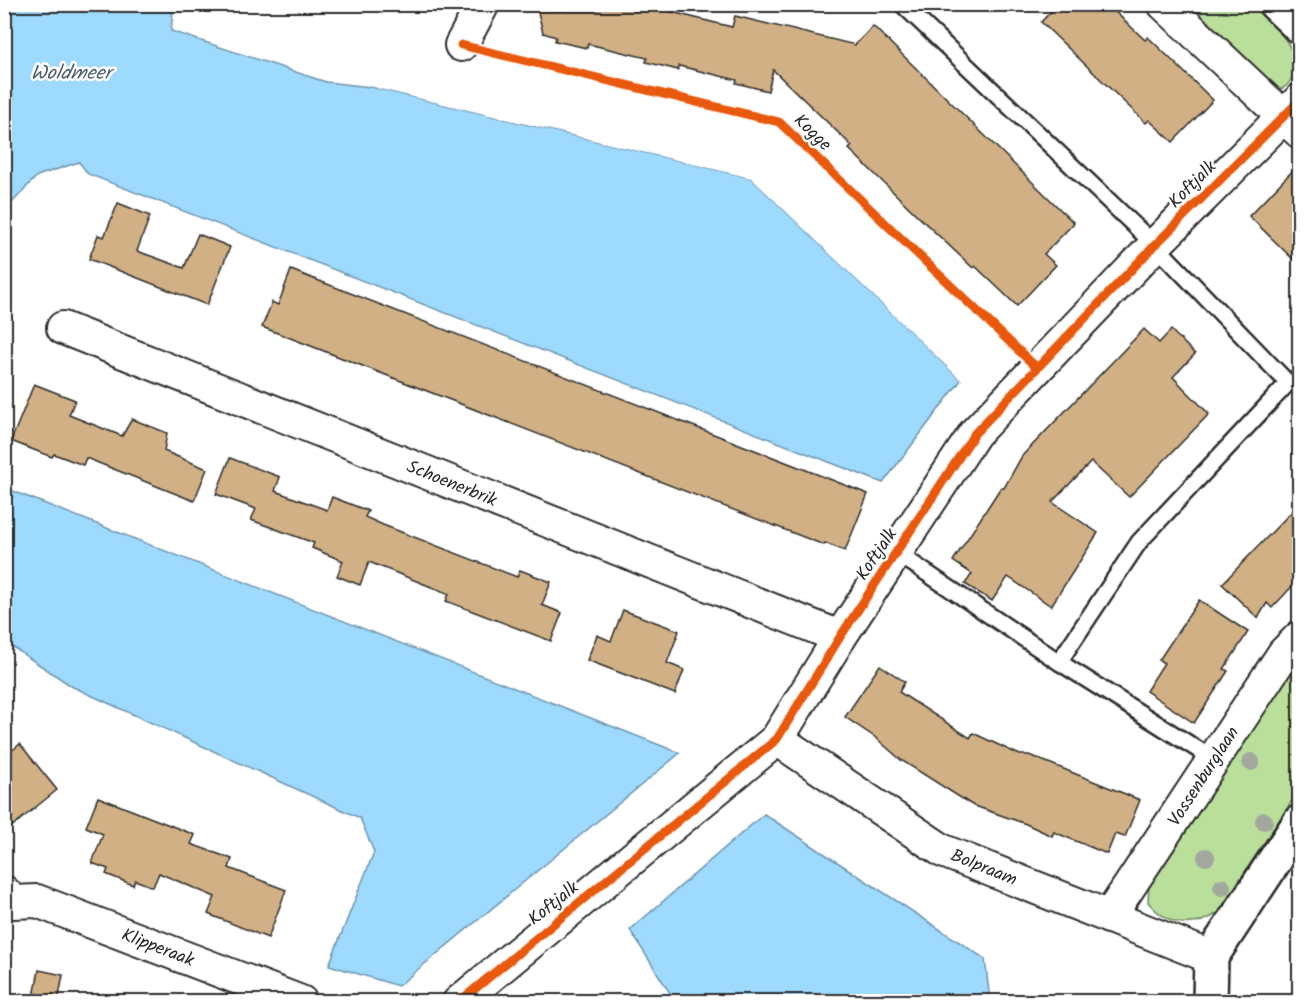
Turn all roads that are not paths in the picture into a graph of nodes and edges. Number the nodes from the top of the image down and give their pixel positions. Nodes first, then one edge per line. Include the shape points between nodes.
1 (483, 4) edge
2 (902, 4) edge
3 (1164, 4) edge
4 (1276, 4) edge
5 (1299, 27) edge
6 (461, 45) dead end
7 (1294, 116) edge
8 (1155, 245) junction
9 (63, 328) dead end
10 (897, 553) junction
11 (840, 637) junction
12 (1299, 637) edge
13 (1059, 662) junction
14 (777, 739) junction
15 (1213, 759) junction
16 (1299, 822) edge
17 (7, 901) edge
18 (1109, 917) junction
19 (1211, 957) junction
20 (301, 1002) edge
21 (459, 1002) edge
22 (1210, 1002) edge

1 - 6 street
2 - 8 lane
3 - 7 street
4 - 5 street
7 - 8 street, Koftjalk
8 - 10 street, Koftjalk via 975,433
8 - 13 lane via 1288,383 1138,542
9 - 11 street, Schoenerbrik
10 - 11 street, Koftjalk
10 - 13 lane
11 - 14 street, Koftjalk
12 - 15 street, Vossenburglaan via 1284,653
13 - 15 lane
14 - 18 street, Bolpraam via 943,851
14 - 21 street, Koftjalk
15 - 18 street, Vossenburglaan
16 - 19 street
17 - 20 street, Klipperaak via 37,901
18 - 19 street, Bolpraam
19 - 22 street

